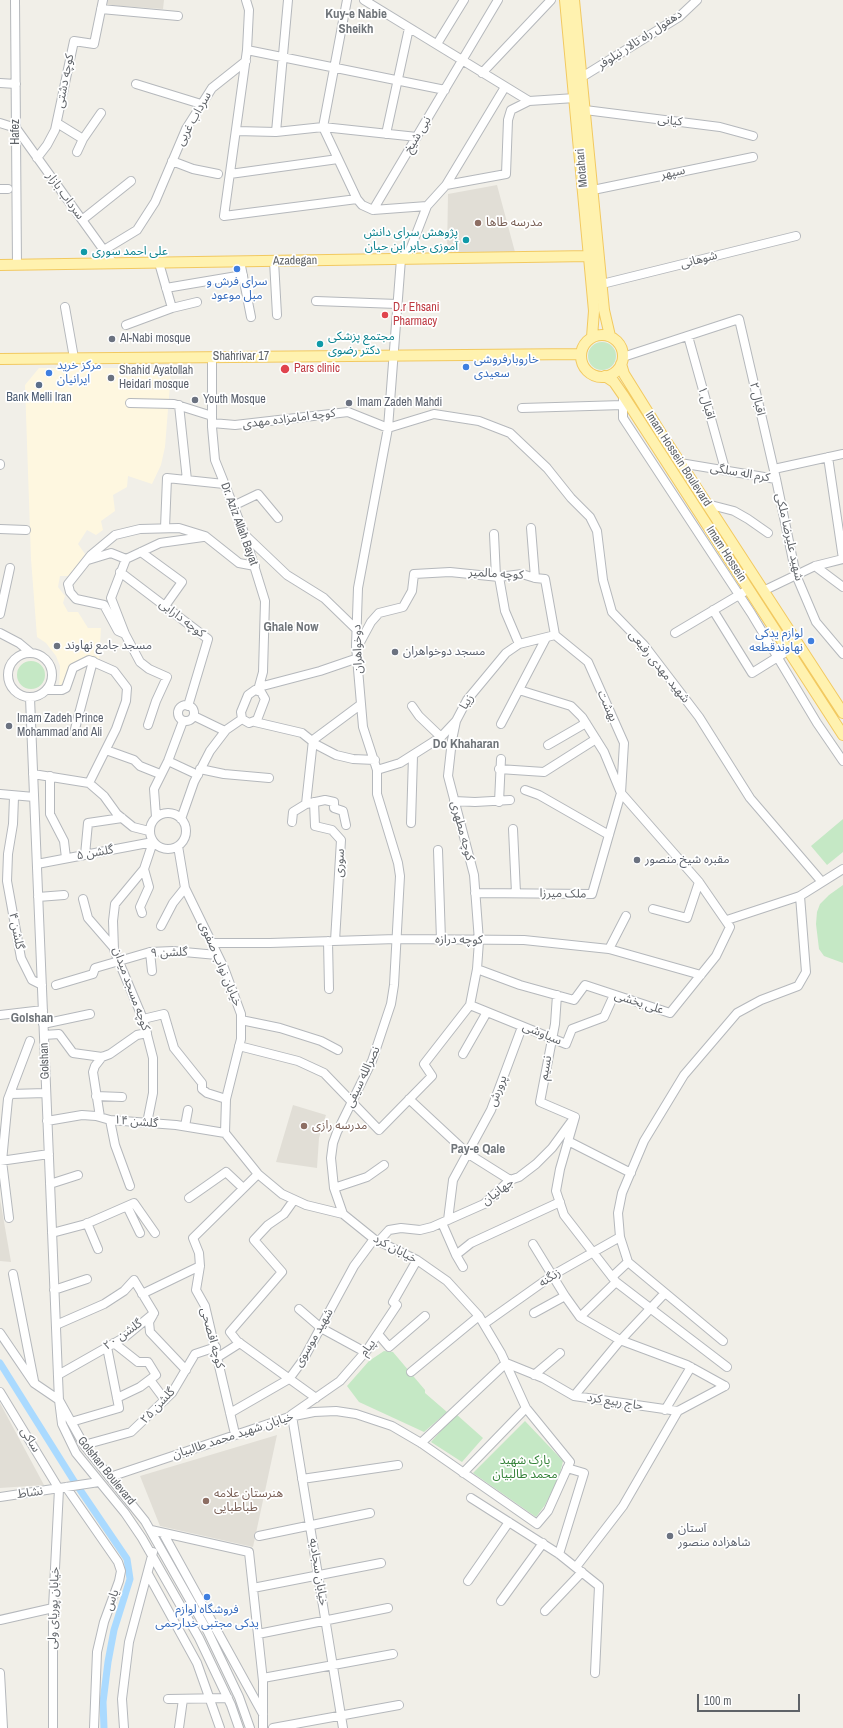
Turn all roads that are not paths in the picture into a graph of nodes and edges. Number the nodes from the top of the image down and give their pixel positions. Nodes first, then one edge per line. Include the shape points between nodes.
1 (15, 0) edge
2 (103, 0) edge
3 (246, 0) edge
4 (288, 0) edge
5 (347, 0) edge
6 (364, 0) edge
7 (464, 0) edge
8 (498, 0) edge
9 (551, 0) edge
10 (565, 0) edge
11 (574, 0) edge
12 (697, 0) edge
13 (101, 9) junction
14 (178, 16) dead end
15 (409, 28) junction
16 (436, 44) junction
17 (247, 50) junction
18 (282, 57) junction
19 (463, 60) junction
20 (246, 61) junction
21 (335, 67) junction
22 (482, 73) junction
23 (582, 78) junction
24 (398, 80) junction
25 (0, 83) edge
26 (16, 84) junction
27 (136, 84) dead end
28 (506, 87) junction
29 (445, 90) junction
30 (575, 98) junction
31 (529, 100) junction
32 (201, 104) junction
33 (585, 110) junction
34 (101, 113) dead end
35 (0, 123) edge
36 (57, 123) junction
37 (323, 127) junction
38 (16, 128) junction
39 (236, 131) junction
40 (276, 132) junction
41 (386, 134) junction
42 (753, 136) dead end
43 (417, 137) junction
44 (83, 139) junction
45 (77, 152) dead end
46 (753, 157) dead end
47 (37, 158) junction
48 (338, 159) junction
49 (172, 161) junction
50 (218, 174) dead end
51 (230, 174) junction
52 (131, 181) dead end
53 (446, 185) junction
54 (593, 190) junction
55 (357, 199) junction
56 (427, 206) junction
57 (374, 210) junction
58 (82, 220) junction
59 (796, 236) dead end
60 (104, 250) junction
61 (590, 256) junction
62 (400, 259) junction
63 (274, 261) junction
64 (240, 262) junction
65 (113, 263) junction
66 (159, 263) junction
67 (0, 265) edge
68 (17, 265) junction
69 (243, 275) junction
70 (602, 284) junction
71 (166, 288) junction
72 (316, 301) dead end
73 (197, 302) dead end
74 (397, 304) junction
75 (65, 307) dead end
76 (172, 308) junction
77 (277, 315) dead end
78 (251, 317) dead end
79 (126, 325) dead end
80 (610, 336) junction
81 (688, 336) junction
82 (592, 337) junction
83 (581, 354) junction
84 (394, 356) junction
85 (212, 357) junction
86 (74, 358) junction
87 (0, 359) edge
88 (622, 361) junction
89 (605, 376) junction
90 (623, 400) junction
91 (130, 403) dead end
92 (179, 405) junction
93 (522, 408) dead end
94 (212, 420) junction
95 (388, 428) junction
96 (843, 454) edge
97 (828, 457) junction
98 (680, 463) junction
99 (725, 469) junction
100 (774, 469) junction
101 (776, 479) junction
102 (187, 480) junction
103 (224, 484) junction
104 (707, 504) junction
105 (233, 506) junction
106 (278, 518) dead end
107 (165, 528) junction
108 (531, 528) dead end
109 (0, 529) edge
110 (26, 530) dead end
111 (768, 533) dead end
112 (494, 534) dead end
113 (245, 535) junction
114 (205, 536) junction
115 (141, 552) junction
116 (126, 559) junction
117 (843, 559) edge
118 (88, 560) junction
119 (255, 566) junction
120 (815, 566) junction
121 (6, 572) edge
122 (120, 572) junction
123 (796, 575) junction
124 (498, 577) junction
125 (535, 578) junction
126 (843, 587) edge
127 (749, 589) junction
128 (763, 591) junction
129 (738, 594) junction
130 (165, 606) junction
131 (712, 610) junction
132 (0, 614) edge
133 (357, 630) junction
134 (0, 633) edge
135 (675, 633) dead end
136 (125, 634) junction
137 (555, 635) junction
138 (546, 638) junction
139 (519, 644) junction
140 (356, 649) junction
141 (788, 650) junction
142 (31, 653) junction
143 (843, 654) edge
144 (358, 658) junction
145 (778, 658) junction
146 (92, 661) junction
147 (4, 675) edge
148 (259, 688) junction
149 (47, 690) junction
150 (519, 690) junction
151 (30, 698) junction
152 (360, 705) junction
153 (188, 706) junction
154 (412, 706) dead end
155 (843, 713) edge
156 (194, 716) junction
157 (242, 719) junction
158 (183, 721) junction
159 (456, 721) junction
160 (255, 722) junction
161 (586, 723) junction
162 (501, 724) dead end
163 (148, 725) dead end
164 (75, 729) dead end
165 (226, 731) junction
166 (843, 735) edge
167 (442, 736) junction
168 (313, 740) junction
169 (596, 740) junction
170 (548, 745) dead end
171 (106, 750) junction
172 (413, 756) junction
173 (501, 759) dead end
174 (375, 760) junction
175 (168, 761) junction
176 (843, 761) edge
177 (499, 769) junction
178 (377, 770) junction
179 (199, 772) junction
180 (33, 774) junction
181 (160, 774) junction
182 (50, 776) junction
183 (268, 778) dead end
184 (89, 783) junction
185 (526, 790) dead end
186 (621, 793) junction
187 (0, 794) edge
188 (14, 797) junction
189 (34, 797) junction
190 (510, 800) dead end
191 (454, 801) junction
192 (499, 802) junction
193 (310, 803) junction
194 (156, 817) junction
195 (122, 818) junction
196 (181, 819) junction
197 (292, 822) dead end
198 (411, 823) dead end
199 (346, 825) dead end
200 (513, 829) dead end
201 (149, 831) junction
202 (609, 835) junction
203 (153, 842) junction
204 (178, 846) junction
205 (438, 850) dead end
206 (85, 855) junction
207 (66, 858) junction
208 (37, 864) junction
209 (144, 869) junction
210 (843, 869) edge
211 (699, 882) junction
212 (822, 882) junction
213 (185, 888) junction
214 (475, 893) junction
215 (516, 893) junction
216 (64, 895) dead end
217 (800, 896) junction
218 (38, 897) junction
219 (83, 899) dead end
220 (652, 909) dead end
221 (142, 912) dead end
222 (626, 916) dead end
223 (727, 920) junction
224 (161, 926) dead end
225 (396, 939) junction
226 (441, 940) junction
227 (332, 941) junction
228 (479, 941) junction
229 (212, 943) junction
230 (114, 948) junction
231 (609, 949) junction
232 (150, 952) junction
233 (217, 955) junction
234 (120, 962) junction
235 (477, 969) junction
236 (152, 971) dead end
237 (701, 975) junction
238 (42, 985) junction
239 (56, 985) dead end
240 (329, 989) dead end
241 (557, 995) junction
242 (614, 995) junction
243 (470, 1005) junction
244 (43, 1010) junction
245 (487, 1012) junction
246 (90, 1014) dead end
247 (0, 1015) edge
248 (143, 1019) junction
249 (241, 1020) junction
250 (43, 1024) junction
251 (522, 1026) junction
252 (147, 1033) junction
253 (44, 1035) junction
254 (551, 1038) junction
255 (30, 1042) dead end
256 (239, 1046) junction
257 (338, 1050) dead end
258 (463, 1054) dead end
259 (102, 1057) junction
260 (46, 1093) junction
261 (96, 1096) junction
262 (6, 1097) edge
263 (122, 1097) dead end
264 (226, 1099) junction
265 (409, 1099) junction
266 (352, 1102) junction
267 (188, 1110) dead end
268 (100, 1117) junction
269 (576, 1117) junction
270 (110, 1120) junction
271 (47, 1121) junction
272 (147, 1123) junction
273 (185, 1126) junction
274 (224, 1133) junction
275 (568, 1141) junction
276 (467, 1153) junction
277 (49, 1154) junction
278 (1, 1161) edge
279 (384, 1165) dead end
280 (631, 1173) junction
281 (258, 1174) junction
282 (78, 1175) dead end
283 (510, 1180) junction
284 (50, 1184) junction
285 (130, 1186) dead end
286 (243, 1188) junction
287 (334, 1188) junction
288 (189, 1198) dead end
289 (294, 1200) junction
290 (560, 1202) junction
291 (127, 1206) junction
292 (343, 1214) junction
293 (9, 1218) dead end
294 (445, 1222) junction
295 (87, 1224) junction
296 (52, 1233) junction
297 (156, 1233) dead end
298 (140, 1234) dead end
299 (620, 1237) junction
300 (377, 1240) junction
301 (532, 1244) dead end
302 (98, 1249) dead end
303 (593, 1252) junction
304 (456, 1255) junction
305 (417, 1260) junction
306 (628, 1262) junction
307 (200, 1266) junction
308 (463, 1267) dead end
309 (12, 1274) dead end
310 (553, 1275) junction
311 (86, 1279) dead end
312 (614, 1280) junction
313 (54, 1290) junction
314 (142, 1294) junction
315 (664, 1294) junction
316 (565, 1296) junction
317 (651, 1308) junction
318 (299, 1310) dead end
319 (154, 1313) junction
320 (534, 1313) dead end
321 (425, 1316) dead end
322 (479, 1316) junction
323 (580, 1317) junction
324 (484, 1324) junction
325 (56, 1325) junction
326 (321, 1328) junction
327 (0, 1333) edge
328 (378, 1334) junction
329 (620, 1340) junction
330 (723, 1341) dead end
331 (114, 1343) junction
332 (240, 1343) junction
333 (107, 1347) junction
334 (216, 1347) junction
335 (365, 1352) junction
336 (560, 1353) dead end
337 (218, 1357) junction
338 (506, 1363) junction
339 (691, 1367) junction
340 (727, 1367) dead end
341 (186, 1370) junction
342 (411, 1372) dead end
343 (58, 1375) junction
344 (534, 1375) junction
345 (289, 1379) junction
346 (150, 1380) junction
347 (34, 1383) junction
348 (0, 1392) edge
349 (574, 1396) junction
350 (117, 1398) junction
351 (316, 1398) junction
352 (59, 1400) junction
353 (165, 1400) junction
354 (526, 1408) junction
355 (665, 1410) junction
356 (678, 1411) junction
357 (230, 1413) junction
358 (291, 1416) junction
359 (71, 1422) junction
360 (235, 1434) junction
361 (421, 1443) junction
362 (84, 1445) junction
363 (398, 1465) dead end
364 (567, 1468) junction
365 (463, 1473) junction
366 (110, 1477) junction
367 (302, 1479) junction
368 (99, 1482) junction
369 (62, 1488) junction
370 (0, 1497) edge
371 (471, 1498) dead end
372 (370, 1513) dead end
373 (509, 1522) junction
374 (310, 1525) junction
375 (151, 1530) junction
376 (163, 1533) junction
377 (259, 1536) dead end
378 (543, 1543) junction
379 (160, 1547) junction
380 (151, 1554) junction
381 (559, 1554) junction
382 (381, 1563) dead end
383 (579, 1570) junction
384 (148, 1574) junction
385 (318, 1575) junction
386 (468, 1581) dead end
387 (253, 1588) junction
388 (500, 1601) dead end
389 (53, 1608) junction
390 (388, 1608) dead end
391 (545, 1611) dead end
392 (0, 1620) edge
393 (326, 1620) junction
394 (258, 1634) junction
395 (393, 1654) dead end
396 (333, 1666) junction
397 (0, 1673) edge
398 (595, 1673) dead end
399 (263, 1678) junction
400 (209, 1698) junction
401 (228, 1698) junction
402 (168, 1699) dead end
403 (183, 1699) junction
404 (399, 1705) dead end
405 (341, 1715) junction
406 (263, 1716) junction
407 (3, 1728) edge
408 (53, 1728) edge
409 (94, 1728) edge
410 (124, 1728) edge
411 (179, 1728) edge
412 (220, 1728) edge
413 (239, 1728) edge
414 (250, 1728) edge
415 (264, 1728) edge
416 (273, 1728) edge
417 (343, 1728) edge

1 - 26 street, Hafez
2 - 13 street, کوچه دشتی
3 - 17 street via 249,10
4 - 18 street
5 - 21 street
6 - 15 street
7 - 16 street
8 - 19 street, نبی شیخ
9 - 22 street
10 - 30 main road, Motahari
11 - 23 main road, Motahari
12 - 23 street, دهفول راه تالار نیلوفر via 679,18
13 - 14 street
13 - 36 street, کوچه دشتی via 94,44 74,41
15 - 16 street
15 - 24 street
16 - 19 street
17 - 18 street
17 - 20 street
18 - 21 street
18 - 40 street
19 - 22 street
19 - 29 street, نبی شیخ
20 - 32 street, سرداب غربی via 212,88
20 - 39 street
21 - 24 street
21 - 37 street
22 - 28 street
23 - 33 main road, Motahari
24 - 29 street
24 - 41 street
25 - 26 street
26 - 38 street, Hafez
27 - 32 street
28 - 31 street
28 - 53 street
29 - 43 street, نبی شیخ
30 - 31 street
30 - 61 main road, Motahari
31 - 53 street via 512,110 508,120 506,174
32 - 49 street, سرداب غربی via 186,129
33 - 42 street, کیانی via 720,127
33 - 54 main road, Motahari
34 - 44 street
35 - 38 street
36 - 44 street
36 - 47 street, کوچه دشتی via 51,138
37 - 40 street
37 - 41 street
37 - 48 street
38 - 47 street, سرداب بازار
38 - 68 street, Hafez
39 - 40 street
39 - 51 street
41 - 43 street
43 - 57 street, نبی شیخ
44 - 45 street
46 - 54 street, سپهر
47 - 58 street, سرداب بازار
48 - 51 street
48 - 55 street
49 - 50 street
49 - 60 street, سرداب غربی via 155,202 137,230
51 - 55 street via 224,216
52 - 58 street
53 - 56 street
54 - 70 main road, Motahari
55 - 57 street via 362,205
56 - 57 street
56 - 62 street via 410,250
58 - 60 street, سرداب بازار
59 - 70 street, شوهانی
60 - 65 street, سرداب بازار
61 - 62 main road, Azadegan
61 - 82 main road, Motahari via 594,310
62 - 63 main road, Azadegan
62 - 74 street, دوخواهران
63 - 64 main road, Azadegan
63 - 77 street
64 - 66 main road, Azadegan
64 - 69 street
65 - 66 main road, Azadegan
65 - 68 main road, Azadegan
66 - 71 street
67 - 68 main road, Azadegan
69 - 71 street
69 - 78 street
70 - 80 main road, Motahari
71 - 76 street
72 - 74 street
73 - 76 street
74 - 84 street, دوخواهران
75 - 86 street
76 - 79 street
80 - 82 main road
80 - 88 main road via 620,345
81 - 88 street
81 - 99 street, اقبال ۱
81 - 100 street, اقبال ۲ via 739,319
82 - 83 main road via 586,342
83 - 84 main road, Shahrivar 17
83 - 89 main road via 589,372
84 - 85 main road, Shahrivar 17
84 - 95 street, دوخواهران
85 - 86 main road, Shahrivar 17
85 - 94 street, Dr. Aziz Allah Bayat
86 - 87 main road, Shahrivar 17
88 - 89 main road via 613,373
88 - 98 main road, Imam Hossein Boulevard via 624,374
89 - 90 main road, Imam Hossein via 614,382
90 - 93 street
90 - 127 main road, Imam Hossein
90 - 129 street via 623,418
91 - 92 street, کوچه امامزاده مهدی
92 - 94 street, کوچه امامزاده مهدی
92 - 102 street
94 - 95 street, کوچه امامزاده مهدی via 235,425 348,412
94 - 103 street, Dr. Aziz Allah Bayat via 215,460
95 - 133 street, دوخواهران via 358,588
95 - 212 street, شهید مهدی رفیعی via 434,414 479,421 510,433 547,468 590,517 597,531 603,580 612,612 644,645 698,717 750,798
96 - 97 street
97 - 100 street
97 - 117 street
98 - 99 street, کرم اله سلگی
98 - 104 main road, Imam Hossein Boulevard
99 - 101 street, کرم اله سلگی
100 - 101 street, اقبال ۲
101 - 123 street, شهید علیرضا ملکی
102 - 103 street
102 - 107 street via 167,478
103 - 105 street, Dr. Aziz Allah Bayat
104 - 111 street via 734,511
104 - 128 main road, Imam Hossein Boulevard
105 - 106 street via 258,494
105 - 113 street, Dr. Aziz Allah Bayat
107 - 114 street via 179,528
107 - 118 street via 140,529 115,535
108 - 125 street
109 - 110 street
112 - 124 street
113 - 119 street, Dr. Aziz Allah Bayat
113 - 133 street via 287,575 324,598
114 - 115 street via 160,543
114 - 119 street via 239,563
115 - 116 street
115 - 130 street via 182,582
116 - 118 street via 111,553
116 - 122 street
117 - 120 street
118 - 136 street via 68,584 70,592 76,599 104,605 118,631
119 - 148 street, Dr. Aziz Allah Bayat via 265,601 263,672
120 - 123 street
120 - 126 street
121 - 132 street
122 - 130 street, کوچه دارابی
122 - 136 street via 111,598
123 - 128 street
123 - 143 street, شهید علیرضا ملکی via 816,622
124 - 125 street, کوچه مالمیر via 522,574
124 - 139 street via 505,611
124 - 140 street, کوچه مالمیر via 450,572 414,574 412,591 403,607 379,613
125 - 137 street, کوچه مالمیر via 545,579
127 - 129 street
127 - 141 main road, Imam Hossein
128 - 155 main road, Imam Hossein Boulevard
129 - 131 street
129 - 145 street
130 - 153 street, کوچه دارابی via 208,640
131 - 135 street
131 - 145 street via 752,673
133 - 140 street, دوخواهران
134 - 142 street
136 - 163 street via 140,662 167,677
137 - 138 street, زیبا
137 - 186 street, بهشت via 588,662 624,743
138 - 139 street, زیبا
138 - 150 street
139 - 159 street, زیبا via 506,653 481,682 467,700
140 - 144 street, دوخواهران
141 - 145 street
141 - 166 main road, Imam Hossein
142 - 147 street via 18,657
142 - 149 street via 43,656 51,666 53,679
144 - 148 street via 320,672
144 - 152 street, دوخواهران
145 - 176 street
146 - 149 street via 89,660 74,668 66,688
146 - 164 street
146 - 171 street via 114,671 127,688 126,701
147 - 151 street via 17,693
148 - 157 street via 248,695 241,712
148 - 160 street via 265,699
149 - 151 street
150 - 161 street via 571,706
150 - 162 street
151 - 180 street, Golshan
152 - 168 street
152 - 174 street, دوخواهران via 368,747
153 - 156 street via 194,711
153 - 158 street via 183,706 178,712
154 - 167 street
156 - 158 street via 188,721
156 - 165 street
157 - 160 street via 246,723
157 - 165 street
158 - 175 street
159 - 167 street, زیبا
159 - 191 street, کوچه مطهری via 448,776
160 - 168 street via 302,733
161 - 169 street
161 - 170 street
165 - 179 street via 210,751
167 - 172 street, زیبا
168 - 174 street via 317,745 336,755
168 - 193 street
169 - 177 street via 544,772
169 - 186 street via 604,752
171 - 181 street via 134,760 140,766
171 - 184 street
172 - 178 street, زیبا
172 - 198 street
173 - 177 street
174 - 178 street, دوخواهران
175 - 179 street
175 - 181 street
177 - 192 street
178 - 225 street, دوخواهران via 377,794 400,876
179 - 183 street
179 - 196 street
180 - 182 street
180 - 189 street, Golshan
181 - 194 street via 154,788
182 - 184 street
182 - 207 street via 50,814 64,841
184 - 195 street
185 - 202 street
186 - 202 street, ملک میرزا
186 - 211 street
187 - 188 street
188 - 189 street
188 - 238 street, گلشن ۴ via 7,881 21,958 32,980
189 - 208 street, Golshan
190 - 192 street
191 - 192 street
191 - 214 street, کوچه مطهری via 474,875
193 - 197 street via 293,812
193 - 199 street via 325,800 334,802 334,808 343,810
193 - 227 street, سوری via 315,826 332,830 341,840
194 - 196 street via 169,813
194 - 201 street
195 - 201 street via 134,828
195 - 206 street via 88,823
196 - 204 street via 186,833
200 - 215 street
201 - 203 street
202 - 215 street, ملک میرزا via 592,894
203 - 204 street via 163,849
203 - 206 street, گلشن ۵
203 - 209 street, کوچه مسجد میدان
204 - 213 street, خیابان نواب صفوی
205 - 226 street
206 - 207 street, گلشن ۵
207 - 208 street, گلشن ۵
208 - 218 street, Golshan
209 - 221 street via 149,887 140,907
209 - 230 street, کوچه مسجد میدان via 115,904
210 - 212 street
211 - 220 street via 687,918
211 - 223 street
212 - 217 street
213 - 224 street via 173,903
213 - 229 street, خیابان نواب صفوی
214 - 215 street, ملک میرزا
214 - 228 street, کوچه مطهری
216 - 218 street
217 - 223 street
217 - 280 street via 806,972 798,986 761,1000 737,1013 684,1075 644,1141
218 - 238 street, Golshan
219 - 230 street via 88,918
222 - 231 street
223 - 237 street, علی بخشی via 730,927 716,956
225 - 226 street, کوچه درازه
225 - 227 street, کوچه درازه
225 - 266 street, نصرالله سیفی via 391,1004 372,1061
226 - 228 street, کوچه درازه
227 - 229 street, کوچه درازه
227 - 240 street
228 - 231 street, کوچه درازه via 524,940
228 - 235 street, کوچه مطهری
229 - 233 street, خیابان نواب صفوی
230 - 234 street, کوچه مسجد میدان
231 - 237 street, کوچه درازه
232 - 233 street, گلشن ۹ via 174,951
232 - 234 street, گلشن ۹
232 - 236 street
233 - 249 street, خیابان نواب صفوی via 238,1004
234 - 239 street, گلشن ۹ via 94,968 93,974
234 - 248 street, کوچه مسجد میدان
235 - 241 street
235 - 243 street, کوچه مطهری
237 - 242 street, علی بخشی via 670,1013
238 - 244 street, Golshan
241 - 242 street, علی بخشی via 574,1000 585,985
241 - 254 street, نسیم via 555,1024
242 - 254 street, سیاوشی via 604,1017 572,1029 566,1044
243 - 245 street, سیاوشی
243 - 265 street via 424,1064 432,1076
244 - 247 street
244 - 250 street, Golshan
245 - 251 street, سیاوشی
245 - 258 street
246 - 250 street
248 - 252 street, کوچه مسجد میدان
248 - 264 street via 164,1014 174,1048 202,1083 202,1089
249 - 256 street, خیابان نواب صفوی
249 - 257 street via 280,1028 321,1041
250 - 253 street, Golshan
251 - 254 street, سیاوشی
251 - 276 street, پرورش via 491,1110
252 - 259 street via 137,1035
252 - 272 street, کوچه مسجد میدان via 153,1058 153,1093
253 - 259 street via 58,1034 73,1053
253 - 260 street, Golshan
254 - 269 street, نسیم via 540,1102
255 - 262 street
256 - 264 street, خیابان نواب صفوی
256 - 266 street via 298,1061 324,1073
259 - 261 street via 93,1072
260 - 262 street
260 - 271 street, Golshan
261 - 263 street
261 - 268 street
262 - 278 street
264 - 274 street, خیابان نواب صفوی
265 - 266 street via 379,1130
265 - 276 street
266 - 287 street, نصرالله سیفی via 333,1143
267 - 273 street
268 - 270 street, گلشن ۱۴
268 - 271 street, گلشن ۱۴ via 82,1115
269 - 275 street
269 - 283 street, جهانیان via 536,1164 519,1177
270 - 272 street, گلشن ۱۴
270 - 285 street
271 - 277 street, Golshan
272 - 273 street, گلشن ۱۴
273 - 274 street, گلشن ۱۴
274 - 281 street, خیابان کرد
275 - 280 street
275 - 290 street via 556,1191
276 - 283 street
276 - 294 street, پرورش via 453,1180
277 - 278 street
277 - 284 street, Golshan
278 - 293 street
279 - 287 street via 367,1177
280 - 299 street via 622,1193 618,1213
281 - 286 street, کوچه افصحی
281 - 289 street, خیابان کرد via 282,1194
282 - 284 street
283 - 294 street, جهانیان via 484,1204
284 - 296 street, Golshan
286 - 288 street via 226,1172
286 - 307 street, کوچه افصحی via 193,1238 199,1253
287 - 292 street, نصرالله سیفی
289 - 292 street, خیابان کرد
289 - 332 street via 284,1214 268,1225 254,1240 282,1272 230,1332
290 - 303 street via 564,1215
290 - 304 street via 471,1243
291 - 295 street
291 - 297 street via 134,1203
291 - 298 street
292 - 300 street, خیابان کرد
294 - 300 street, جهانیان via 420,1230 389,1230
294 - 304 street
295 - 296 street
295 - 302 street
296 - 313 street, Golshan
299 - 303 street, زنگنه
299 - 306 street
300 - 305 street, خیابان کرد
300 - 326 street, شهید موسوی via 354,1266
301 - 310 street
303 - 310 street, زنگنه
303 - 312 street
304 - 308 street
305 - 322 street, خیابان کرد via 447,1281
305 - 328 street, پیام via 393,1302 398,1305
306 - 312 street
306 - 315 street
307 - 314 street
307 - 334 street, کوچه افصحی via 196,1290 205,1306
309 - 347 street
310 - 316 street
310 - 324 street, زنگنه
311 - 313 street
312 - 317 street
312 - 323 street
313 - 325 street, Golshan
314 - 319 street, گلشن ۲۰
314 - 325 street, گلشن ۲۰ via 134,1280 124,1291 104,1304
315 - 317 street
315 - 330 street
316 - 320 street
316 - 323 street
317 - 329 street
317 - 340 street
318 - 326 street
319 - 331 street, گلشن ۲۰
319 - 341 street via 149,1322 150,1332
321 - 328 street via 389,1346
322 - 324 street, خیابان کرد
322 - 342 street
323 - 329 street
324 - 338 street, خیابان کرد
325 - 343 street, Golshan
326 - 335 street
326 - 345 street, شهید موسوی
327 - 347 street
328 - 335 street, پیام
329 - 339 street
329 - 349 street
331 - 333 street, گلشن ۲۰
331 - 346 street via 138,1362 148,1362 156,1375
332 - 337 street
332 - 345 street
333 - 343 street, گلشن ۲۰
333 - 350 street
334 - 337 street, کوچه افصحی
334 - 341 street, گلشن ۲۵ via 195,1354
335 - 351 street, پیام via 340,1381
336 - 344 street
337 - 357 street, کوچه افصحی
338 - 344 street, حاج ربیع کرد
338 - 354 street, خیابان کرد
338 - 361 street
339 - 355 street
339 - 356 street via 725,1386
341 - 353 street, گلشن ۲۵
343 - 352 street, Golshan
344 - 349 street, حاج ربیع کرد
345 - 351 street
345 - 357 street, شهید موسوی
346 - 350 street via 140,1388
346 - 353 street
347 - 352 street
348 - 369 street, ساکی
349 - 355 street, حاج ربیع کرد
350 - 359 street via 119,1408
351 - 358 street, پیام
352 - 359 street, Golshan Boulevard
352 - 368 street, Golshan Boulevard via 62,1424 69,1442
353 - 362 street, گلشن ۲۵ via 132,1432
354 - 364 street, خیابان کرد via 570,1462
354 - 365 street
355 - 356 street, حاج ربیع کرد
356 - 383 street via 623,1506
357 - 360 street, کوچه افصحی
358 - 360 street, خیابان شهید محمد طالبیان
358 - 361 street, خیابان شهید محمد طالبیان via 336,1411 356,1414 392,1426
358 - 367 street, خیابان سجادیه
359 - 362 street, Golshan Boulevard
360 - 366 street, خیابان شهید محمد طالبیان
361 - 365 street, خیابان شهید محمد طالبیان
362 - 366 street, Golshan Boulevard
363 - 367 street
364 - 365 street, خیابان شهید محمد طالبیان via 548,1511 537,1524
364 - 381 street via 584,1473
366 - 375 street, Golshan Boulevard
367 - 374 street, خیابان سجادیه
368 - 369 street, نشاط
368 - 380 street, Golshan Boulevard via 133,1524
369 - 370 street, نشاط
369 - 389 street, خیابان پوریای ولی
369 - 409 street, یاس via 118,1562 121,1571 97,1652
371 - 373 street
372 - 374 street
373 - 378 street
373 - 386 street
374 - 377 street
374 - 385 street, خیابان سجادیه
375 - 376 street
375 - 379 street, Golshan Boulevard
376 - 387 street via 249,1552
376 - 406 street
378 - 381 street
378 - 388 street
379 - 380 street
379 - 414 street, Golshan Boulevard via 208,1632 239,1697
380 - 384 street
380 - 401 street, Golshan Boulevard via 199,1638
381 - 383 street
382 - 385 street
383 - 391 street
383 - 398 street via 599,1586
384 - 400 street via 196,1663
384 - 410 street via 128,1642 122,1699
385 - 387 street
385 - 393 street, خیابان سجادیه
387 - 394 street
389 - 392 street
389 - 408 street, خیابان پوریای ولی
390 - 393 street
393 - 394 street
393 - 396 street, خیابان سجادیه
394 - 399 street
395 - 396 street
396 - 399 street
396 - 405 street, خیابان سجادیه
397 - 407 street
399 - 406 street
400 - 401 street
400 - 403 street
400 - 412 street
401 - 413 street, Golshan Boulevard
402 - 403 street
403 - 411 street
404 - 405 street
405 - 416 street
405 - 417 street, خیابان سجادیه
406 - 415 street

